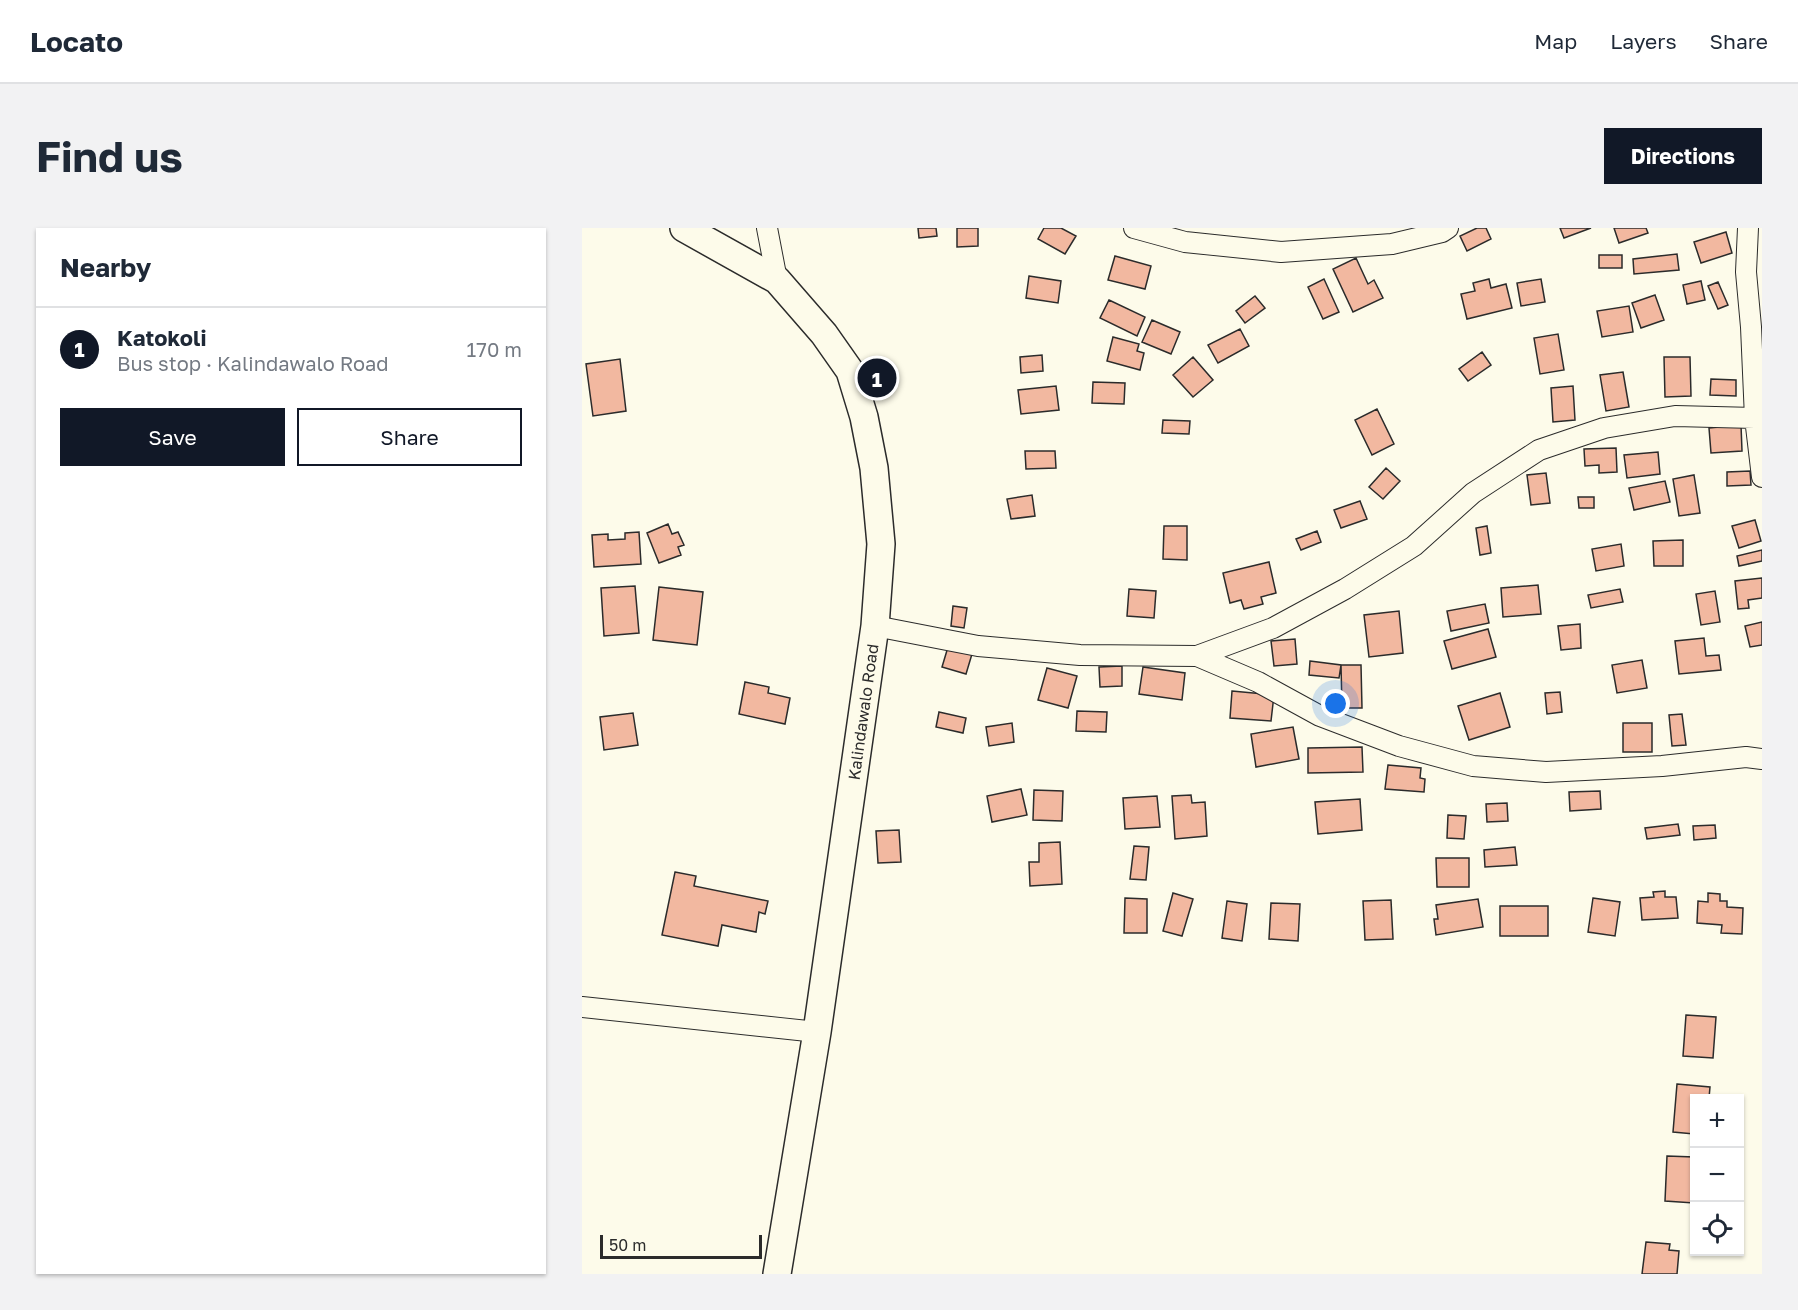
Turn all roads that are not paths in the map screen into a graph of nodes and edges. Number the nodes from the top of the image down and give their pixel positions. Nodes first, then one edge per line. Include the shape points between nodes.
1 (684, 228) edge
2 (767, 228) edge
3 (1134, 228) edge
4 (1448, 228) edge
5 (1748, 228) edge
6 (1754, 271) edge
7 (777, 280) junction
8 (1755, 418) junction
9 (1762, 477) edge
10 (875, 626) junction
11 (1197, 656) junction
12 (1762, 759) edge
13 (582, 1007) edge
14 (817, 1032) junction
15 (777, 1274) edge

1 - 7 street, Kalindawalo Road
2 - 7 street
3 - 4 street via 1185,242 1281,252 1392,244
5 - 6 street
6 - 8 street via 1751,327
7 - 10 street, Kalindawalo Road via 850,371 864,417 874,468 881,544
8 - 9 street
8 - 11 street via 1675,416 1604,428 1539,450 1473,493 1414,546 1346,589 1273,628
10 - 11 street via 978,646 1080,655
10 - 14 street, Kalindawalo Road
11 - 12 street via 1258,682 1320,716 1399,746 1473,766 1546,772
13 - 14 street
14 - 15 street, Kalindawalo Road

